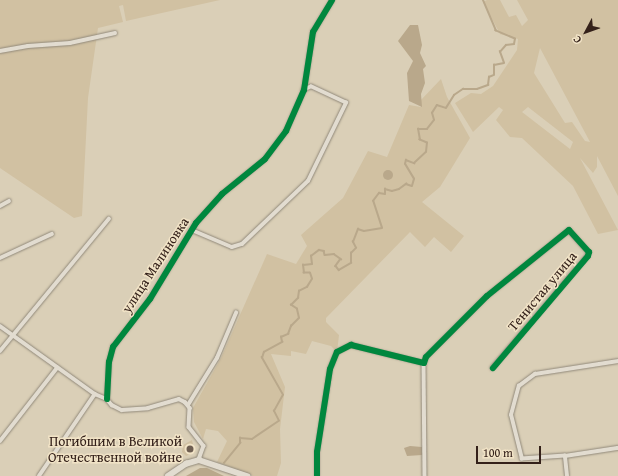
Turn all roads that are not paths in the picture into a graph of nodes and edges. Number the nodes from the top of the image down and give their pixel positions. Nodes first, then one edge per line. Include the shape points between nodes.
1 (332, 0) edge
2 (115, 33) dead end
3 (0, 51) edge
4 (304, 90) junction
5 (9, 201) dead end
6 (0, 206) edge
7 (109, 219) dead end
8 (192, 230) junction
9 (52, 234) dead end
10 (0, 258) edge
11 (236, 313) dead end
12 (0, 326) edge
13 (14, 335) junction
14 (0, 351) edge
15 (618, 361) edge
16 (424, 363) junction
17 (56, 368) junction
18 (493, 368) dead end
19 (95, 394) junction
20 (107, 399) junction
21 (188, 405) junction
22 (0, 440) edge
23 (618, 448) edge
24 (565, 456) junction
25 (199, 460) junction
26 (39, 476) edge
27 (168, 476) edge
28 (247, 476) edge
29 (317, 476) edge
30 (425, 476) edge
31 (566, 476) edge

1 - 4 street via 313,32
2 - 3 street via 70,43
4 - 8 street, улица Малиновка via 286,132 265,159 222,194
4 - 8 street via 311,88 346,103 308,182 242,244 232,247
5 - 6 street
7 - 13 street
8 - 20 street, улица Малиновка via 150,299 113,347 109,362
9 - 10 street
11 - 21 street via 217,358
12 - 13 street
13 - 14 street
13 - 17 street
15 - 24 street via 535,374 519,386 511,416 522,459
16 - 18 street, Тенистая улица via 426,357 487,296 569,230 589,252 588,256
16 - 29 street via 351,345 337,352 326,392 317,452
16 - 30 street
17 - 19 street
17 - 22 street
19 - 20 street
19 - 26 street
20 - 21 street via 122,410 148,408 179,399
21 - 25 street via 189,427 204,446
23 - 24 street
24 - 31 street
25 - 27 street via 186,464
25 - 28 street

